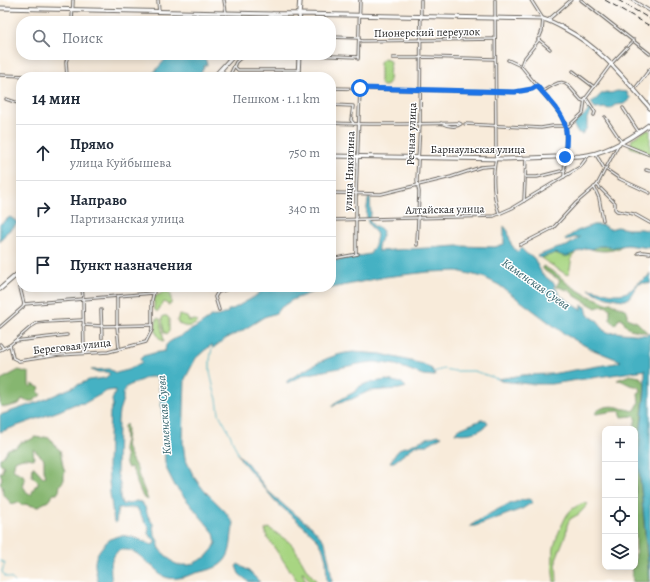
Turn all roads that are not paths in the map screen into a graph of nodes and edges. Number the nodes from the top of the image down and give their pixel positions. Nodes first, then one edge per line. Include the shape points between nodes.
1 (73, 0) edge
2 (158, 0) edge
3 (224, 0) edge
4 (300, 0) edge
5 (360, 0) edge
6 (421, 0) edge
7 (495, 0) edge
8 (531, 0) edge
9 (571, 0) edge
10 (581, 0) edge
11 (632, 0) edge
12 (0, 8) edge
13 (72, 10) junction
14 (650, 11) edge
15 (159, 12) junction
16 (197, 12) junction
17 (226, 13) junction
18 (272, 14) joint
19 (299, 14) junction
20 (360, 15) junction
21 (72, 16) edge
22 (197, 16) edge
23 (226, 16) edge
24 (421, 16) junction
25 (495, 18) junction
26 (542, 19) junction
27 (548, 20) junction
28 (336, 37) edge
29 (359, 39) junction
30 (495, 39) junction
31 (538, 39) junction
32 (421, 40) junction
33 (634, 40) junction
34 (550, 49) dead end
35 (650, 54) edge
36 (336, 57) edge
37 (393, 58) dead end
38 (421, 58) junction
39 (495, 59) junction
40 (67, 60) edge
41 (229, 60) edge
42 (238, 60) edge
43 (299, 60) edge
44 (508, 60) dead end
45 (236, 62) joint
46 (611, 64) junction
47 (234, 66) junction
48 (521, 66) junction
49 (222, 68) junction
50 (650, 69) edge
51 (298, 70) joint
52 (573, 71) dead end
53 (67, 72) edge
54 (218, 72) edge
55 (223, 72) edge
56 (231, 72) edge
57 (0, 75) edge
58 (16, 76) edge
59 (537, 86) junction
60 (594, 87) junction
61 (336, 88) edge
62 (360, 88) junction
63 (420, 90) junction
64 (634, 90) junction
65 (496, 92) junction
66 (542, 92) junction
67 (6, 99) dead end
68 (586, 99) junction
69 (16, 102) edge
70 (336, 105) edge
71 (623, 108) dead end
72 (650, 108) edge
73 (594, 115) dead end
74 (605, 117) dead end
75 (336, 123) edge
76 (441, 123) junction
77 (354, 124) junction
78 (359, 124) junction
79 (420, 124) junction
80 (465, 124) dead end
81 (650, 124) edge
82 (496, 126) junction
83 (565, 127) junction
84 (639, 132) junction
85 (621, 143) junction
86 (595, 153) junction
87 (650, 155) edge
88 (336, 156) edge
89 (358, 156) junction
90 (588, 156) junction
91 (418, 157) junction
92 (565, 157) junction
93 (496, 158) junction
94 (527, 158) junction
95 (494, 166) junction
96 (606, 169) junction
97 (565, 170) junction
98 (646, 170) dead end
99 (650, 171) edge
100 (526, 177) junction
101 (564, 177) junction
102 (418, 185) junction
103 (597, 185) junction
104 (594, 188) junction
105 (336, 193) edge
106 (650, 193) edge
107 (356, 194) junction
108 (524, 201) junction
109 (499, 213) junction
110 (419, 218) junction
111 (356, 219) junction
112 (336, 220) edge
113 (603, 220) dead end
114 (650, 223) edge
115 (418, 245) dead end
116 (520, 245) dead end
117 (638, 253) dead end
118 (650, 253) edge
119 (336, 258) edge
120 (16, 276) edge
121 (0, 289) edge
122 (22, 292) edge
123 (82, 292) edge
124 (218, 292) edge
125 (153, 293) joint
126 (117, 296) junction
127 (83, 299) junction
128 (24, 304) junction
129 (101, 310) dead end
130 (219, 310) dead end
131 (83, 320) junction
132 (83, 325) junction
133 (152, 325) junction
134 (102, 326) junction
135 (117, 326) junction
136 (0, 327) edge
137 (67, 336) dead end
138 (102, 338) dead end
139 (14, 341) junction
140 (0, 344) edge
141 (10, 345) junction
142 (3, 348) junction
143 (119, 349) junction
144 (0, 350) edge
145 (84, 353) junction

1 - 13 street
2 - 15 street
3 - 17 street
4 - 19 main road
5 - 20 street
6 - 24 street, Речная улица
7 - 25 street
8 - 26 street
9 - 27 street
10 - 33 street
11 - 14 street
12 - 13 street
13 - 15 street
13 - 21 street
15 - 16 street
16 - 17 street
16 - 22 street
17 - 18 street
17 - 23 street
18 - 19 main road
19 - 20 street
20 - 24 street
20 - 29 street
24 - 25 street
24 - 32 street, Речная улица
25 - 26 street
25 - 30 street
26 - 27 street
26 - 31 street via 542,31
27 - 46 street via 590,43
28 - 29 street, Пионерский переулок
29 - 32 street, Пионерский переулок
29 - 36 street via 358,58
30 - 32 street, Пионерский переулок
30 - 39 street
31 - 34 street
31 - 48 street
32 - 38 street, Речная улица
33 - 35 street
33 - 46 street
37 - 38 street
38 - 39 street
38 - 63 street, Речная улица
39 - 65 street
40 - 53 street
41 - 49 main road
42 - 45 street
43 - 51 street
44 - 48 street
45 - 47 street
46 - 60 street
46 - 64 street
47 - 51 street via 238,70
47 - 56 street
48 - 59 street
49 - 54 main road
49 - 55 street
50 - 64 street
52 - 60 street
57 - 58 street
59 - 65 street via 515,92
59 - 66 street
60 - 68 street
61 - 62 street
62 - 63 street
62 - 78 street, улица Никитина
63 - 65 street
63 - 79 street, Речная улица
64 - 72 street
65 - 82 street
66 - 68 street via 556,83 563,82 581,100
66 - 83 street via 559,113
67 - 69 street
68 - 73 street via 595,112
68 - 83 street via 582,113
70 - 77 street, улица Никитина via 353,106 351,120
71 - 84 street
74 - 85 street
75 - 77 street
76 - 76 street via 459,123 461,124 447,126
76 - 79 street
77 - 78 street
78 - 79 street
78 - 89 street, улица Никитина
79 - 91 street, Речная улица
80 - 82 street
81 - 84 street, Барнаульская улица
82 - 83 street
82 - 93 street
83 - 92 street
84 - 85 street, Барнаульская улица
85 - 86 street, Барнаульская улица
85 - 87 street
85 - 96 street
86 - 90 street, Барнаульская улица
86 - 96 street via 598,161
88 - 89 street, Барнаульская улица
89 - 91 street, Барнаульская улица
89 - 107 street, улица Никитина
90 - 92 street, Барнаульская улица
90 - 101 street, Алтайская улица via 580,167
91 - 93 street, Барнаульская улица
91 - 102 street, Речная улица
92 - 94 street, Барнаульская улица
92 - 97 street
93 - 94 street, Барнаульская улица
93 - 95 street
94 - 100 street
95 - 102 street
95 - 109 street via 495,198
96 - 103 street
96 - 106 street via 620,179
97 - 100 street
97 - 101 street
98 - 99 street
100 - 108 street
101 - 108 street, Алтайская улица
102 - 107 street via 381,194
102 - 110 street, Речная улица
103 - 104 street
103 - 114 street via 615,203 617,211 634,214
104 - 113 street
104 - 116 street via 553,228
105 - 107 street
107 - 111 street, улица Никитина
108 - 109 street, Алтайская улица
109 - 110 street, Алтайская улица via 494,216
110 - 111 street, Алтайская улица
110 - 115 street, Речная улица
111 - 112 street, Алтайская улица
111 - 119 street, улица Никитина via 357,254
117 - 118 street
120 - 121 main road
122 - 128 street
123 - 127 street
124 - 130 street via 216,297
125 - 126 street
125 - 133 street
126 - 127 street
126 - 135 street
127 - 128 street
127 - 131 street
128 - 136 street
129 - 134 street
131 - 132 street
131 - 139 street via 37,323
132 - 134 street
132 - 145 street
133 - 135 street
133 - 143 street, Береговая улица via 146,342
134 - 135 street
134 - 138 street
135 - 143 street
137 - 139 street
139 - 141 street
140 - 142 street
141 - 142 street
141 - 145 street, Береговая улица via 13,358 19,361
142 - 144 street
143 - 145 street, Береговая улица

